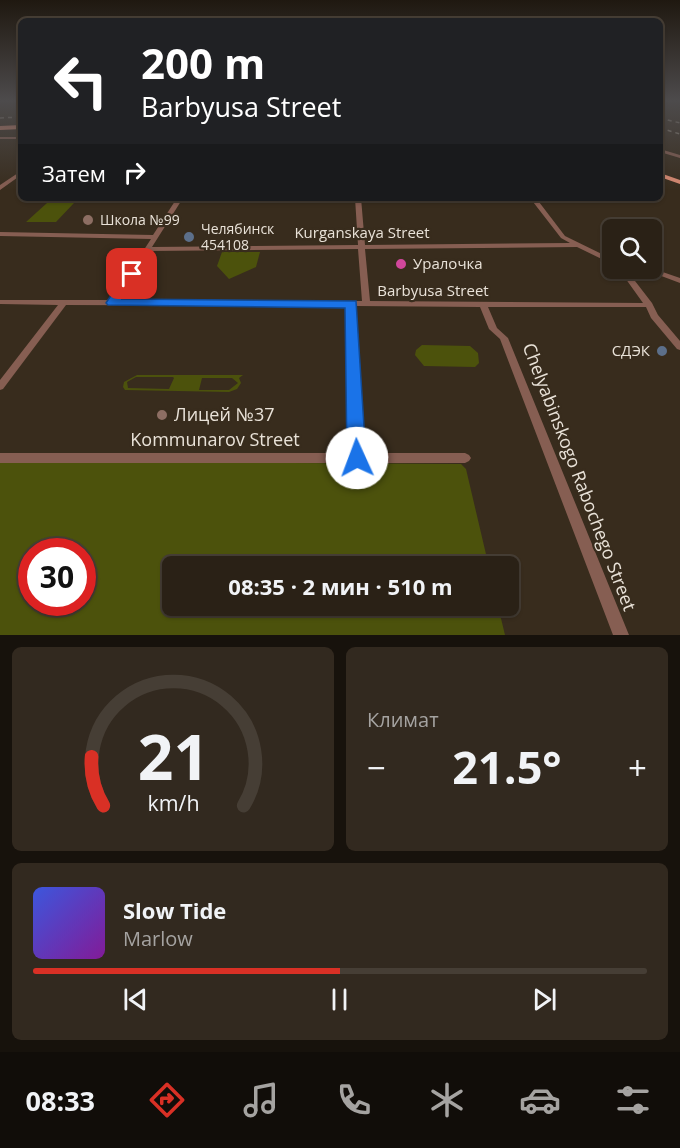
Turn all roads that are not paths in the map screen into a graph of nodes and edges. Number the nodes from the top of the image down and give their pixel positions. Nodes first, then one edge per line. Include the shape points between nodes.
1 (0, 138) edge
2 (18, 138) edge
3 (663, 151) edge
4 (680, 157) edge
5 (663, 174) edge
6 (18, 175) edge
7 (680, 180) edge
8 (0, 188) edge
9 (178, 201) edge
10 (358, 201) edge
11 (535, 201) edge
12 (0, 234) edge
13 (155, 237) junction
14 (576, 245) junction
15 (361, 247) junction
16 (148, 249) junction
17 (602, 257) edge
18 (662, 275) edge
19 (629, 279) edge
20 (680, 281) edge
21 (0, 302) edge
22 (64, 302) junction
23 (113, 303) junction
24 (352, 304) junction
25 (366, 304) junction
26 (483, 304) junction
27 (649, 305) junction
28 (680, 347) edge
29 (0, 387) edge
30 (0, 458) edge
31 (357, 458) junction
32 (465, 458) dead end
33 (621, 635) edge

1 - 2 street
3 - 4 street
5 - 7 main road
6 - 8 street
9 - 13 street
10 - 15 street
11 - 14 street via 563,237
12 - 13 street
13 - 16 street
14 - 15 street, Kurganskaya Street
14 - 17 street
15 - 16 street, Kurganskaya Street
15 - 25 street
16 - 23 street
18 - 20 street
19 - 27 street
21 - 22 street, Barbyusa Street
22 - 23 street, Barbyusa Street
22 - 29 street
23 - 24 street, Barbyusa Street
24 - 25 street, Barbyusa Street
24 - 31 street
25 - 26 street, Barbyusa Street
26 - 27 street, Barbyusa Street
26 - 33 street, Chelyabinskogo Rabochego Street via 493,329 504,338
27 - 28 street
30 - 31 street, Kommunarov Street
31 - 32 street, Kommunarov Street

